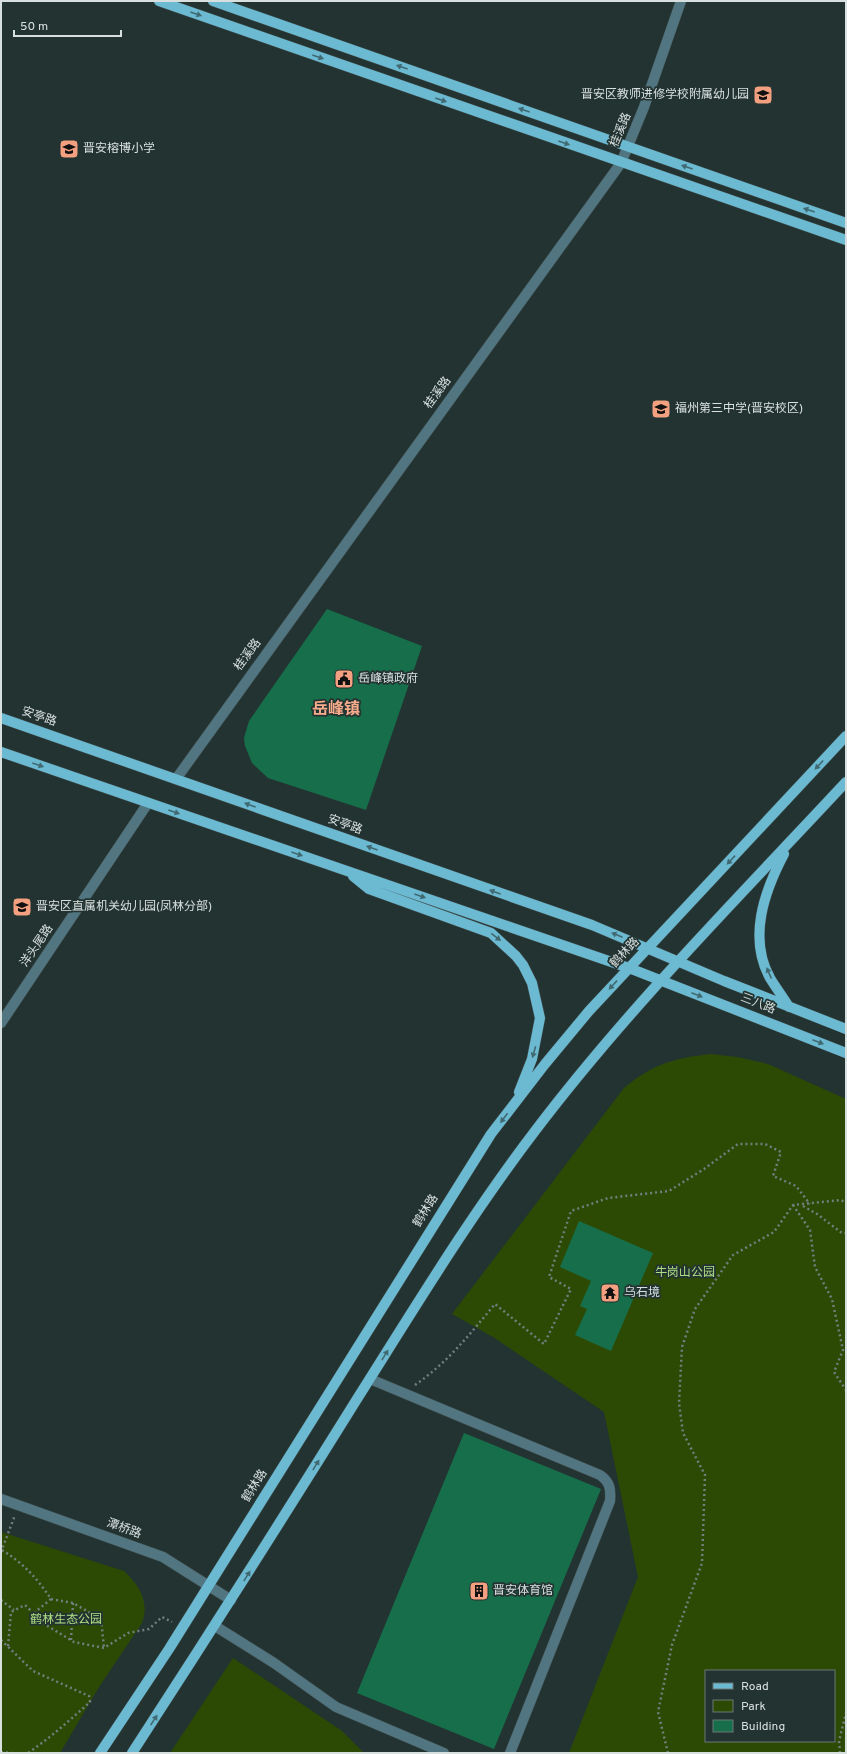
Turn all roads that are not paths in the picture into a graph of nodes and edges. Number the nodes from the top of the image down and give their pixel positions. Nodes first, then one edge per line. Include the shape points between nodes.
1 (159, 1) edge
2 (213, 1) edge
3 (681, 1) edge
4 (628, 147) junction
5 (620, 162) junction
6 (846, 223) edge
7 (846, 240) edge
8 (1, 718) edge
9 (846, 736) edge
10 (1, 752) edge
11 (176, 779) junction
12 (846, 782) edge
13 (148, 803) junction
14 (790, 842) junction
15 (346, 871) junction
16 (648, 948) junction
17 (678, 962) junction
18 (629, 968) junction
19 (660, 981) junction
20 (789, 1007) junction
21 (1, 1023) edge
22 (846, 1029) edge
23 (846, 1053) edge
24 (515, 1102) junction
25 (370, 1379) junction
26 (1, 1499) edge
27 (208, 1586) junction
28 (231, 1600) junction
29 (215, 1626) junction
30 (100, 1753) edge
31 (132, 1753) edge
32 (444, 1753) edge
33 (510, 1753) edge

1 -> 5 main road
4 -> 2 main road
3 - 4 street, 桂溪路
4 - 5 street, 桂溪路
6 -> 4 main road
5 - 7 main road
5 - 11 street, 桂溪路
8 - 11 main road, 安亭路
9 -> 16 main road, 鹤林路
10 -> 13 main road
16 -> 11 main road, 安亭路 via 592,925
12 - 14 main road
13 -> 15 main road
13 - 21 street, 洋头尾路
14 - 17 main road
20 -> 14 main road via 765,966 759,926 769,888
15 -> 18 main road
15 -> 24 main road via 369,889 491,933 523,965 532,983 540,1018 532,1059
16 - 17 main road, 安亭路
16 - 18 main road, 鹤林路
17 - 19 main road
17 - 20 main road, 三八路
18 - 19 main road
18 -> 24 main road, 鹤林路 via 589,1010
19 -> 23 main road, 三八路
25 -> 19 main road via 457,1242 532,1134 580,1072
20 - 22 main road, 三八路
24 -> 27 main road, 鹤林路 via 471,1164
28 -> 25 main road
25 - 33 street via 600,1475 607,1479 610,1486 610,1501
26 - 27 street, 潭桥路 via 164,1557
27 - 28 street, 潭桥路
27 - 30 main road, 鹤林路
28 - 29 main road
31 -> 29 main road
29 - 32 street via 274,1663 336,1707

